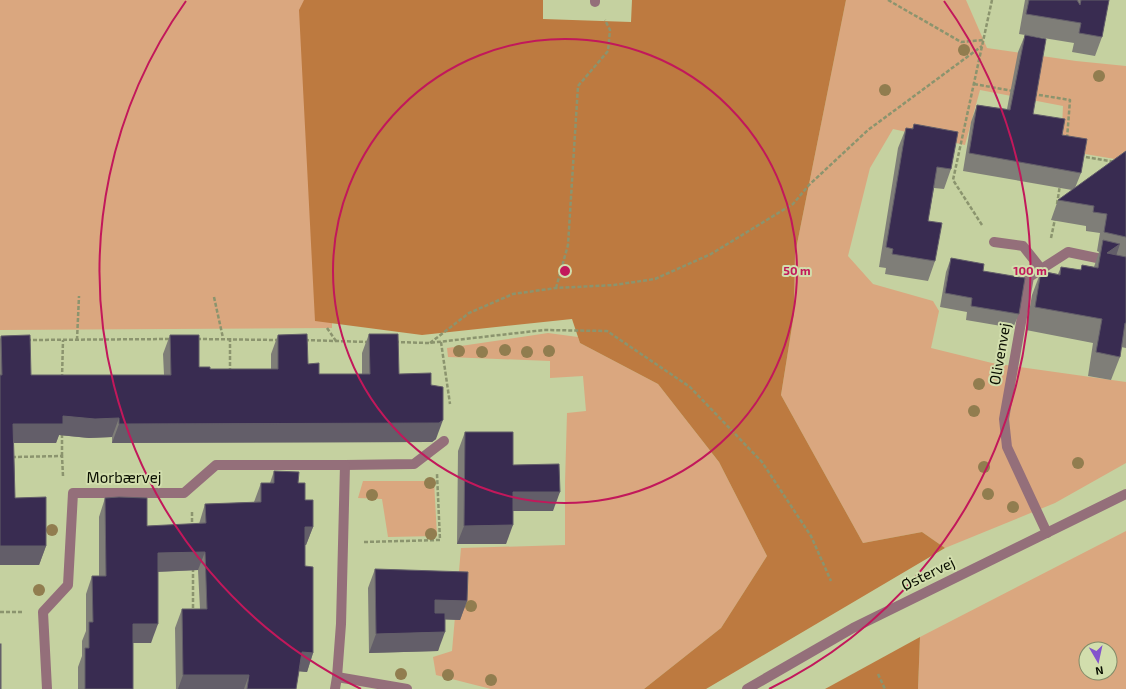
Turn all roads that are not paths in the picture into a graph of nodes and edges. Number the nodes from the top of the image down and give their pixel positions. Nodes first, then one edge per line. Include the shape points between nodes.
1 (994, 242) road end
2 (1126, 264) edge
3 (1042, 270) junction
4 (444, 441) dead end
5 (345, 465) junction
6 (1126, 494) edge
7 (1047, 533) junction
8 (338, 677) junction
9 (47, 689) edge
10 (335, 689) edge
11 (408, 689) edge
12 (747, 689) edge

1 - 3 street via 1023,246
2 - 3 street, Olivenvej via 1068,252
3 - 7 street, Olivenvej via 1029,277 1004,419 1007,447
4 - 5 street via 414,464
5 - 8 street
5 - 9 street, Morbærvej via 216,465 184,494 73,493 68,585 43,612
6 - 7 street, Østervej
7 - 12 street, Østervej via 853,628
8 - 10 street
8 - 11 street

